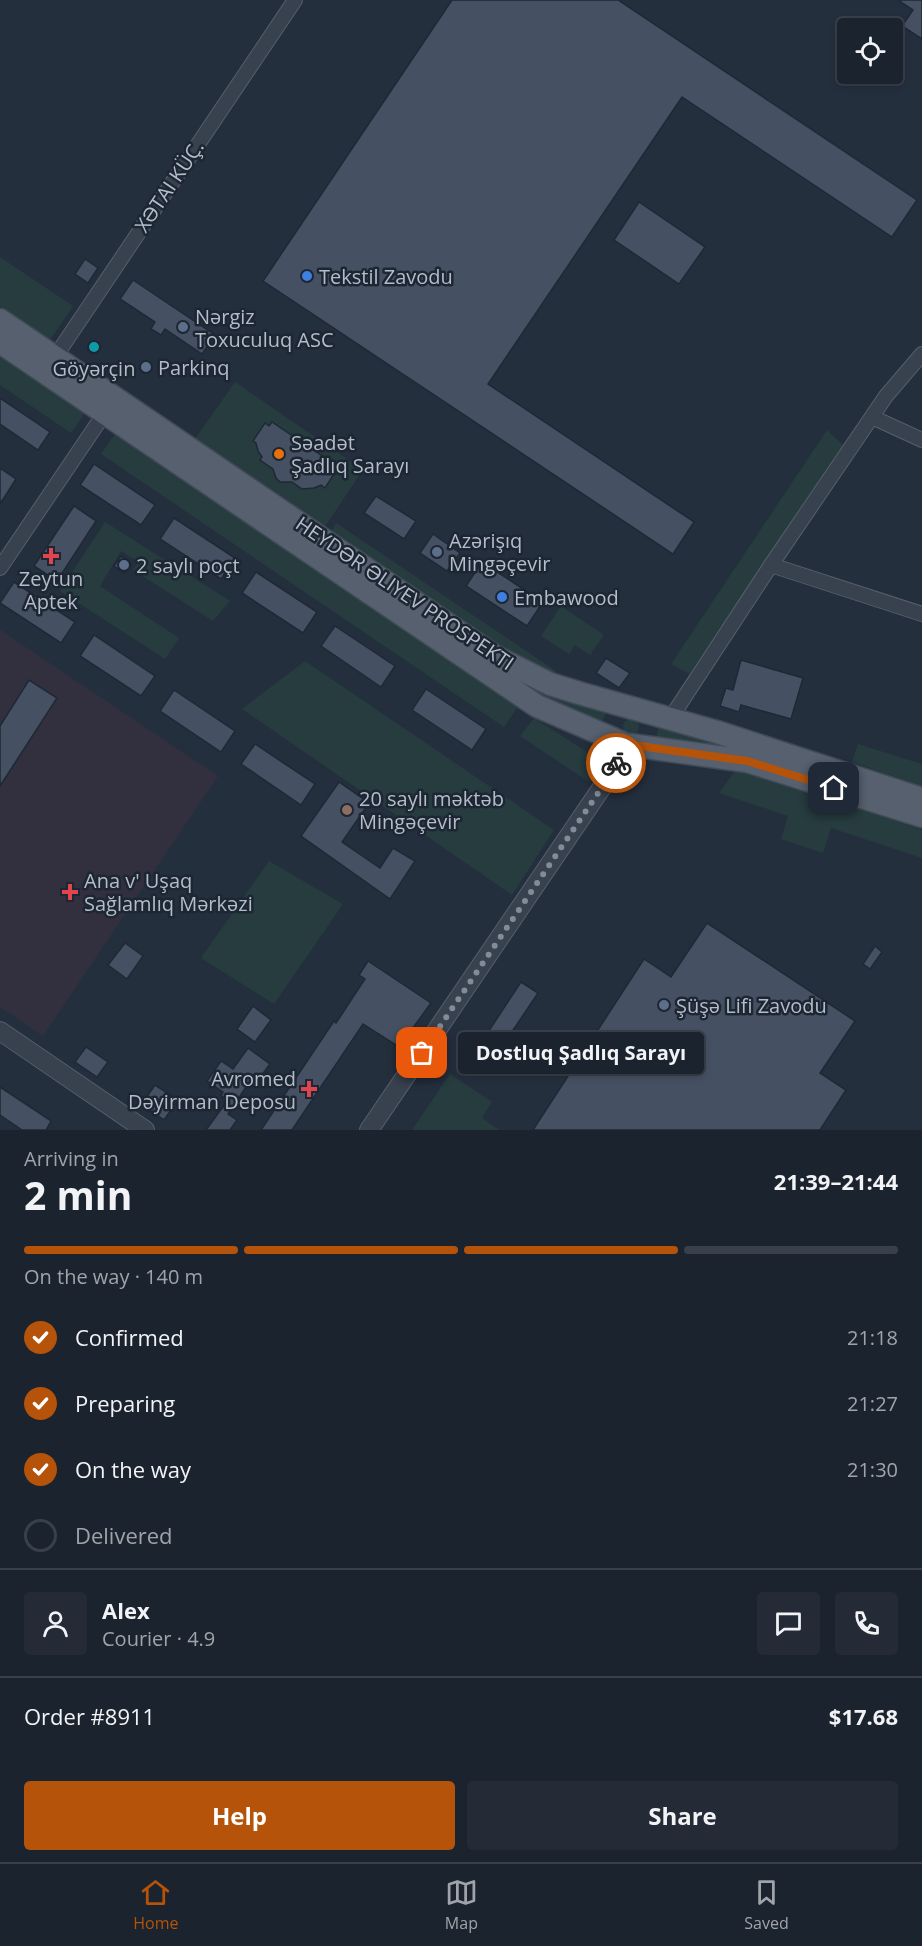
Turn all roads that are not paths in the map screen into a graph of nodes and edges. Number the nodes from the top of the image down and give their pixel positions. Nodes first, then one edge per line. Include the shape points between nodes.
1 (295, 0) edge
2 (0, 320) edge
3 (0, 342) edge
4 (922, 354) edge
5 (50, 365) junction
6 (104, 414) junction
7 (872, 417) junction
8 (922, 440) edge
9 (771, 565) junction
10 (0, 568) edge
11 (922, 614) edge
12 (636, 709) junction
13 (670, 719) junction
14 (627, 744) junction
15 (922, 799) edge
16 (922, 816) edge
17 (0, 1030) edge
18 (145, 1130) edge
19 (369, 1130) edge

1 - 5 street, XƏTAI KÜÇ.
2 - 5 main road, HEYDƏR ƏLIYEV PROSPEKTI
3 - 5 main road, HEYDƏR ƏLIYEV PROSPEKTI
4 - 7 street
5 - 6 main road, HEYDƏR ƏLIYEV PROSPEKTI
5 - 12 main road, HEYDƏR ƏLIYEV PROSPEKTI via 496,657 550,684
6 - 10 street
6 - 14 main road, HEYDƏR ƏLIYEV PROSPEKTI via 537,705
7 - 8 street
7 - 9 street
9 - 11 street
9 - 13 street
12 - 13 main road, HEYDƏR ƏLIYEV PROSPEKTI
12 - 14 main road via 624,710 615,718 615,737
13 - 15 main road, HEYDƏR ƏLIYEV PROSPEKTI
14 - 16 main road, HEYDƏR ƏLIYEV PROSPEKTI via 747,761
14 - 19 street via 611,774
17 - 18 street

